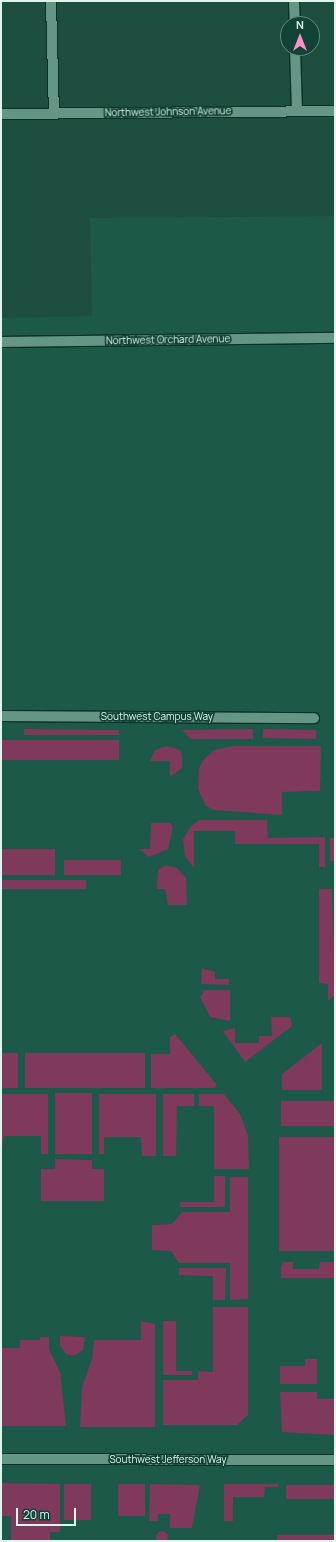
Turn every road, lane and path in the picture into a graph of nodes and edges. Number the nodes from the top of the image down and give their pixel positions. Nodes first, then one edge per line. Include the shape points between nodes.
1 (52, 1) edge
2 (294, 1) edge
3 (295, 16) edge
4 (295, 56) edge
5 (297, 110) junction
6 (335, 111) edge
7 (54, 113) junction
8 (1, 114) edge
9 (335, 338) edge
10 (1, 342) edge
11 (1, 716) edge
12 (314, 718) dead end
13 (1, 1459) edge
14 (335, 1460) edge

1 - 7 street
2 - 3 street
4 - 5 street
5 - 6 street, Northwest Johnson Avenue
5 - 7 street, Northwest Johnson Avenue
7 - 8 street, Northwest Johnson Avenue
9 - 10 street, Northwest Orchard Avenue
11 - 12 street, Southwest Campus Way
13 - 14 street, Southwest Jefferson Way

